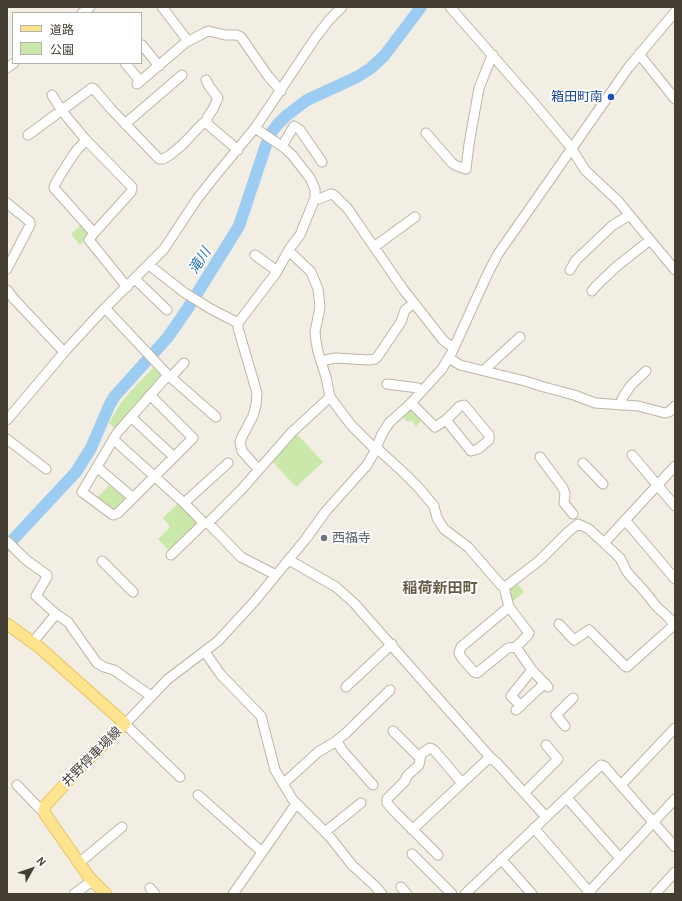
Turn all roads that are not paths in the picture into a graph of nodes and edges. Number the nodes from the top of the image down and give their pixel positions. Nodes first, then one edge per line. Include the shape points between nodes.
1 (162, 7) edge
2 (342, 7) edge
3 (450, 7) edge
4 (675, 12) edge
5 (188, 41) junction
6 (142, 45) edge
7 (639, 54) junction
8 (493, 56) junction
9 (126, 64) edge
10 (159, 66) junction
11 (182, 75) dead end
12 (206, 80) dead end
13 (281, 91) junction
14 (52, 95) dead end
15 (675, 99) edge
16 (62, 111) junction
17 (206, 123) junction
18 (125, 124) junction
19 (255, 128) junction
20 (426, 133) dead end
21 (28, 135) dead end
22 (86, 140) junction
23 (280, 145) junction
24 (571, 149) junction
25 (238, 150) junction
26 (322, 162) dead end
27 (315, 198) junction
28 (7, 203) edge
29 (630, 215) junction
30 (415, 217) dead end
31 (94, 233) junction
32 (650, 240) junction
33 (374, 247) junction
34 (288, 251) junction
35 (255, 255) dead end
36 (672, 260) edge
37 (149, 265) junction
38 (7, 268) edge
39 (570, 270) dead end
40 (675, 270) edge
41 (277, 271) junction
42 (135, 279) junction
43 (127, 287) junction
44 (7, 290) edge
45 (592, 291) dead end
46 (414, 303) junction
47 (105, 308) junction
48 (167, 310) dead end
49 (238, 323) junction
50 (520, 337) dead end
51 (454, 346) junction
52 (64, 352) junction
53 (449, 358) junction
54 (321, 361) junction
55 (184, 363) dead end
56 (484, 370) junction
57 (646, 371) dead end
58 (170, 376) junction
59 (387, 384) dead end
60 (422, 391) junction
61 (150, 395) junction
62 (330, 397) junction
63 (411, 403) junction
64 (620, 405) junction
65 (675, 406) edge
66 (131, 417) junction
67 (216, 417) dead end
68 (7, 420) edge
69 (446, 420) junction
70 (7, 439) edge
71 (113, 439) junction
72 (376, 449) junction
73 (632, 455) dead end
74 (174, 457) junction
75 (540, 457) dead end
76 (228, 463) dead end
77 (583, 463) dead end
78 (675, 466) edge
79 (97, 467) junction
80 (46, 469) dead end
81 (258, 469) junction
82 (154, 477) junction
83 (603, 484) dead end
84 (657, 485) junction
85 (133, 498) junction
86 (184, 504) junction
87 (675, 506) edge
88 (572, 514) dead end
89 (625, 520) junction
90 (206, 523) junction
91 (7, 541) edge
92 (604, 543) junction
93 (171, 555) dead end
94 (289, 560) junction
95 (102, 561) dead end
96 (276, 575) junction
97 (675, 579) edge
98 (504, 587) junction
99 (133, 592) dead end
100 (510, 607) junction
101 (56, 614) junction
102 (7, 624) edge
103 (559, 624) dead end
104 (675, 625) edge
105 (32, 642) junction
106 (392, 644) junction
107 (517, 647) junction
108 (205, 652) junction
109 (532, 670) junction
110 (346, 687) dead end
111 (390, 690) dead end
112 (151, 696) junction
113 (573, 698) dead end
114 (125, 724) junction
115 (565, 726) dead end
116 (675, 728) edge
117 (393, 731) dead end
118 (337, 741) junction
119 (546, 745) dead end
120 (490, 757) junction
121 (420, 758) junction
122 (180, 777) dead end
123 (462, 783) junction
124 (283, 784) junction
125 (17, 785) dead end
126 (373, 785) dead end
127 (621, 785) junction
128 (524, 792) junction
129 (198, 795) dead end
130 (566, 798) junction
131 (675, 799) edge
132 (361, 803) dead end
133 (296, 804) junction
134 (44, 810) junction
135 (546, 817) junction
136 (653, 822) junction
137 (122, 827) dead end
138 (534, 828) junction
139 (412, 830) junction
140 (325, 832) junction
141 (675, 847) edge
142 (262, 852) junction
143 (412, 854) dead end
144 (438, 855) dead end
145 (620, 858) junction
146 (501, 859) junction
147 (79, 863) junction
148 (675, 872) edge
149 (92, 880) junction
150 (236, 890) edge
151 (468, 893) edge
152 (589, 893) edge
153 (74, 894) edge
154 (106, 894) edge
155 (245, 894) edge
156 (382, 894) edge
157 (452, 894) edge
158 (532, 894) edge
159 (656, 894) edge

1 - 5 street
2 - 13 street via 322,30
3 - 8 street
4 - 7 street
5 - 10 street
5 - 13 street via 209,31 240,36
6 - 10 street
7 - 15 street
7 - 24 street
8 - 20 street via 479,88 466,169 452,163
8 - 24 street
9 - 10 street via 138,82
11 - 18 street
12 - 17 street via 218,98
13 - 19 street
14 - 16 street
16 - 18 street via 93,88
16 - 21 street
16 - 22 street
17 - 18 street via 161,160
17 - 25 street
19 - 23 street
19 - 25 street
22 - 31 street via 66,166 54,188
22 - 31 street via 132,187 131,192
23 - 26 street via 294,126 300,130
23 - 27 street via 292,155 308,176 315,189
24 - 29 street via 584,170
24 - 51 street via 493,263
25 - 37 street via 208,185 169,242
27 - 33 street via 332,194 335,196 351,212
27 - 34 street via 300,235
28 - 38 street via 30,222 30,225
29 - 32 street
29 - 39 street via 613,225 576,260
30 - 33 street
31 - 43 street via 90,242
32 - 36 street
32 - 45 street via 616,267
33 - 46 street
34 - 41 street
34 - 54 street via 311,272 318,289 319,312 315,337
35 - 41 street
36 - 40 street
37 - 42 street
37 - 49 street via 185,293
41 - 49 street
42 - 43 street
42 - 48 street
43 - 47 street
44 - 52 street
46 - 51 street via 446,342
46 - 54 street via 405,310 401,322 374,359 334,358
47 - 52 street
47 - 58 street
49 - 81 street via 257,393 253,416 240,442 242,451
50 - 56 street
51 - 53 street
52 - 68 street
53 - 56 street via 460,365
53 - 60 street
54 - 62 street
55 - 58 street
56 - 64 street via 591,402
57 - 64 street via 631,385
58 - 61 street
58 - 67 street
59 - 60 street via 418,388
60 - 63 street
61 - 66 street
61 - 74 street via 193,438
62 - 72 street via 351,426
62 - 81 street via 292,432
63 - 69 street via 435,427
63 - 72 street via 389,423
64 - 65 street via 638,406 665,413
66 - 71 street
66 - 74 street
69 - 69 street via 464,405 489,435 489,440 471,451
70 - 80 street
71 - 79 street
71 - 82 street
72 - 94 street via 367,465 326,511
72 - 98 street via 418,487 434,506 437,518 444,528 468,547
73 - 84 street
74 - 82 street
75 - 88 street via 563,488 566,494 564,503
76 - 86 street
77 - 83 street
78 - 84 street
79 - 85 street
79 - 85 street via 82,492 113,515
81 - 90 street via 241,490
82 - 85 street
82 - 86 street
84 - 87 street
84 - 89 street
86 - 90 street
89 - 92 street
89 - 97 street
90 - 93 street
90 - 96 street via 241,557
91 - 101 street via 25,559 47,575 36,596
92 - 98 street via 581,524 576,525
92 - 104 street via 620,558 627,572 656,607
94 - 96 street
94 - 106 street via 336,587 354,602
95 - 99 street
96 - 108 street via 218,641
98 - 100 street
100 - 107 street via 529,633
100 - 107 street via 461,647 459,653 477,673 508,648
101 - 105 street
101 - 112 street via 68,622 97,663 114,670
102 - 105 main road, 井野停車場線
103 - 104 street via 574,640 589,630 631,670
105 - 114 main road, 井野停車場線
106 - 110 street
106 - 120 street
107 - 109 street
108 - 112 street via 176,672
108 - 124 street via 225,680 261,716 274,770
109 - 109 street via 511,696 518,708 547,685
111 - 118 street
112 - 114 street
113 - 115 street via 556,715
114 - 122 street
114 - 134 main road, 井野停車場線 via 86,761
116 - 127 street
117 - 121 street
118 - 124 street via 318,752
118 - 126 street
119 - 128 street via 558,759
120 - 123 street
120 - 128 street
121 - 123 street via 428,749 433,749
121 - 139 street via 420,765 386,801
123 - 139 street
124 - 133 street
125 - 134 street
127 - 130 street via 604,766 600,766
127 - 136 street
128 - 135 street
129 - 142 street
130 - 135 street
130 - 145 street
131 - 136 street
132 - 140 street
133 - 140 street
133 - 142 street
134 - 147 main road
135 - 138 street
136 - 141 street
136 - 145 street
137 - 147 street
138 - 146 street
138 - 152 street
139 - 144 street
140 - 156 street via 352,865
142 - 150 street
143 - 157 street
145 - 152 street
146 - 151 street
146 - 158 street
147 - 149 main road
148 - 159 street
149 - 153 street
149 - 154 main road
150 - 155 street

